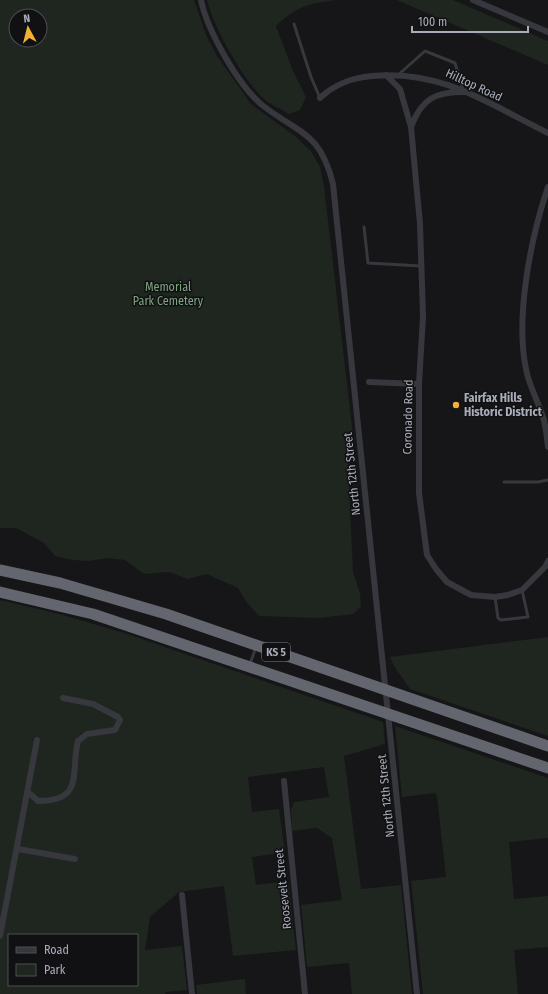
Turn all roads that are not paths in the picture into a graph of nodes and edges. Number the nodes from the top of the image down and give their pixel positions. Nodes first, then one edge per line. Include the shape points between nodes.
1 (201, 0) edge
2 (473, 0) edge
3 (294, 24) dead end
4 (548, 32) edge
5 (386, 75) junction
6 (398, 75) junction
7 (465, 91) junction
8 (320, 98) joint
9 (411, 127) junction
10 (548, 133) edge
11 (548, 187) edge
12 (364, 227) dead end
13 (421, 266) junction
14 (369, 382) dead end
15 (419, 384) junction
16 (544, 418) junction
17 (548, 424) edge
18 (548, 447) edge
19 (548, 480) edge
20 (504, 482) dead end
21 (548, 561) edge
22 (0, 570) edge
23 (522, 590) junction
24 (0, 592) edge
25 (495, 597) junction
26 (257, 645) junction
27 (248, 667) junction
28 (63, 698) dead end
29 (37, 740) dead end
30 (548, 746) edge
31 (548, 768) edge
32 (284, 781) dead end
33 (28, 792) junction
34 (18, 849) junction
35 (75, 859) dead end
36 (182, 895) dead end
37 (0, 936) edge
38 (192, 994) edge
39 (305, 994) edge
40 (416, 994) edge

1 - 40 street, North 12th Street via 214,36 246,89 262,105 308,136 319,148 333,184
2 - 4 street
3 - 8 lane
5 - 6 street, Hilltop Road
5 - 8 street, Hilltop Road via 354,78 330,88
5 - 9 street, Coronado Road via 400,89
6 - 7 street, Hilltop Road via 434,79
6 - 7 lane via 425,51 455,63
7 - 9 street via 446,92 434,96 418,112
7 - 10 street, Hilltop Road
9 - 13 street, Coronado Road via 420,224
11 - 16 street via 531,247 522,336 530,387
12 - 13 lane via 368,263
13 - 15 street, Coronado Road via 423,316
14 - 15 street
15 - 25 street, Coronado Road via 419,493 427,554 447,582 471,595
16 - 17 street
16 - 18 street
19 - 20 lane
21 - 23 street, Coronado Road via 546,567
22 - 26 highway, KS 5 via 60,583
23 - 25 street, Coronado Road
23 - 25 lane via 528,617 501,620 498,618
24 - 27 highway, KS 5 via 93,614
26 - 27 lane
26 - 30 highway, KS 5
27 - 31 highway, KS 5
28 - 33 street via 93,704 118,716 119,725 115,730 87,734 78,741 73,783 64,796 57,800 38,801
29 - 33 street
32 - 39 street, Roosevelt Street
33 - 34 street
34 - 35 street
34 - 37 street
36 - 38 street

